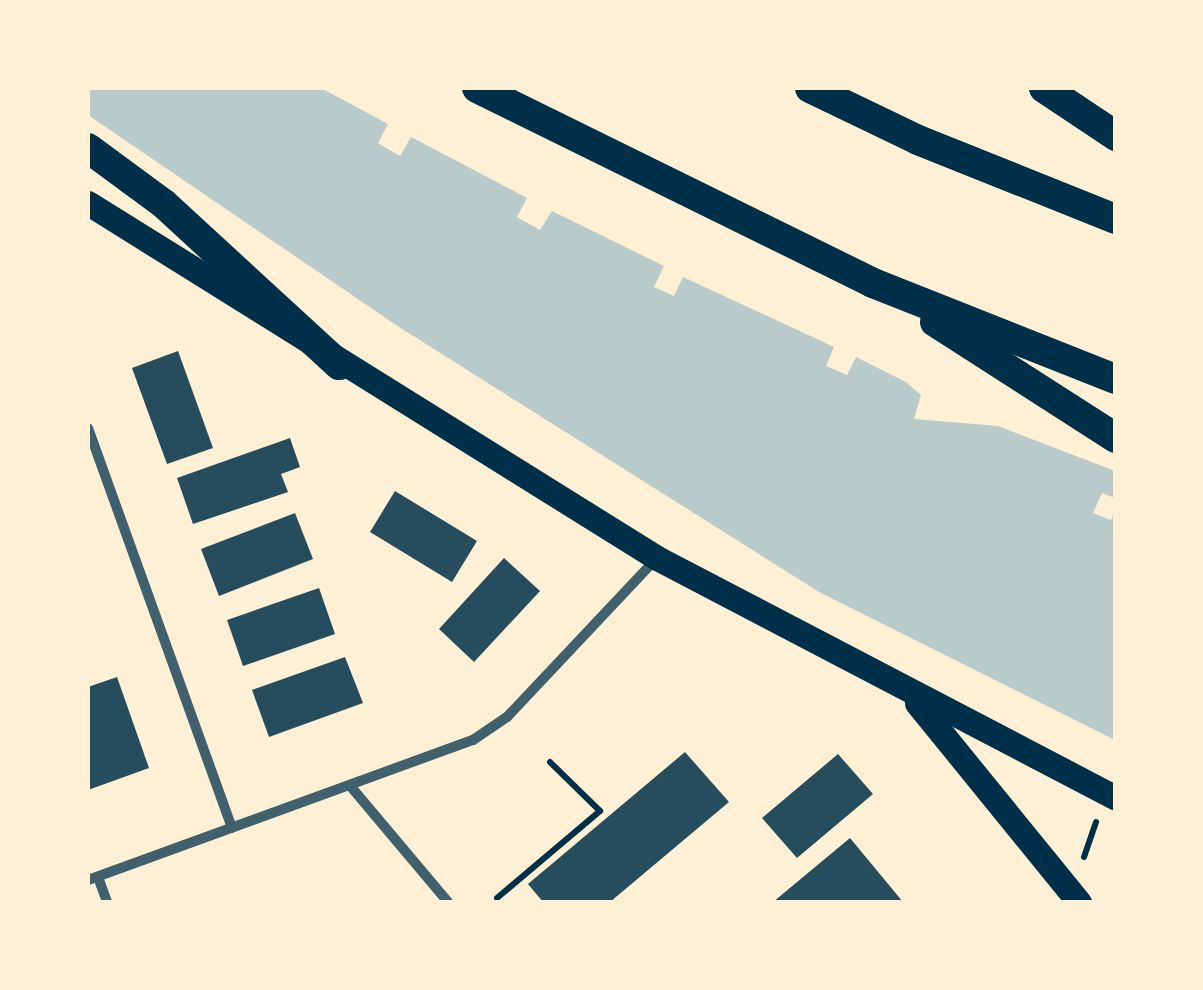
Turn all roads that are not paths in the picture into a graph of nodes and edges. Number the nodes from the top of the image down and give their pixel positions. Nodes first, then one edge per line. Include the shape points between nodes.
1 (477, 88) edge
2 (810, 88) edge
3 (1044, 88) edge
4 (1116, 136) edge
5 (88, 148) edge
6 (88, 203) edge
7 (1116, 219) edge
8 (873, 283) junction
9 (338, 364) junction
10 (1116, 380) edge
11 (88, 428) edge
12 (1116, 438) edge
13 (657, 558) junction
14 (908, 692) junction
15 (352, 788) junction
16 (1116, 798) edge
17 (232, 828) junction
18 (93, 879) edge
19 (107, 902) edge
20 (448, 902) edge
21 (1079, 902) edge

1 - 8 highway
2 - 7 highway via 918,140
3 - 4 highway
5 - 9 highway via 164,204
6 - 9 main road
8 - 10 highway
8 - 12 highway
9 - 13 main road
11 - 17 street
13 - 14 main road
13 - 15 street via 506,717 430,759
14 - 16 main road
14 - 21 main road
15 - 17 street
15 - 20 street
17 - 18 street
18 - 19 street

